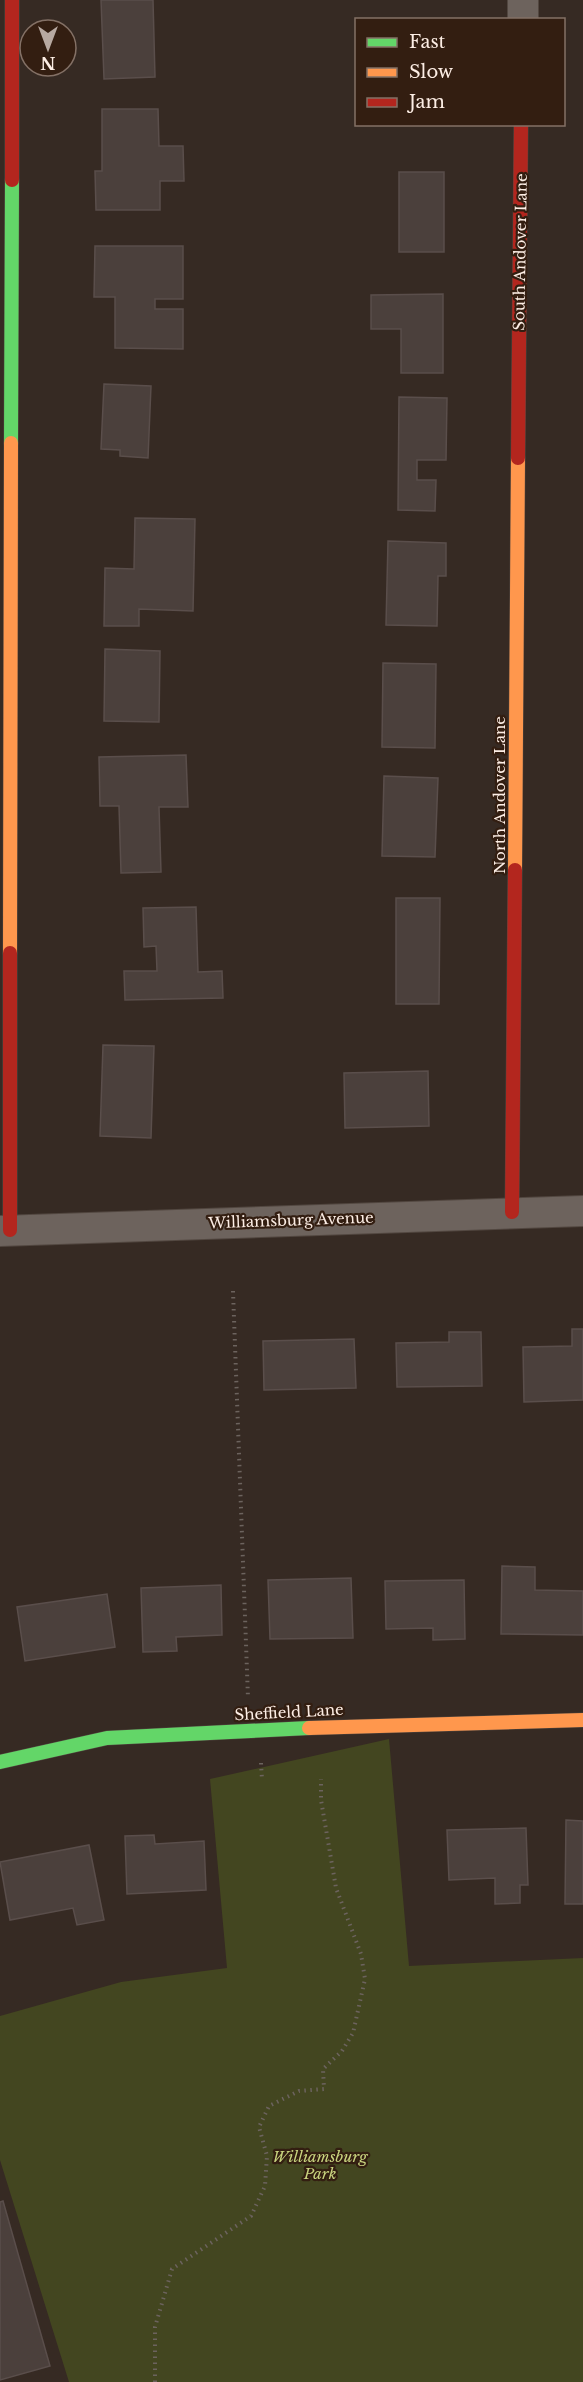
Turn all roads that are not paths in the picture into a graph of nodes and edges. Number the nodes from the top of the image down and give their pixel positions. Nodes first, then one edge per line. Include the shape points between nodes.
1 (12, 0) edge
2 (523, 0) edge
3 (523, 18) edge
4 (521, 126) edge
5 (518, 379) joint
6 (583, 1210) edge
7 (512, 1212) junction
8 (5, 1230) edge
9 (583, 1720) edge
10 (0, 1762) edge

1 - 8 street
2 - 3 street
4 - 5 street, South Andover Lane
5 - 7 street, North Andover Lane
6 - 7 street, Williamsburg Avenue
7 - 8 street, Williamsburg Avenue
9 - 10 street, Sheffield Lane via 107,1738

